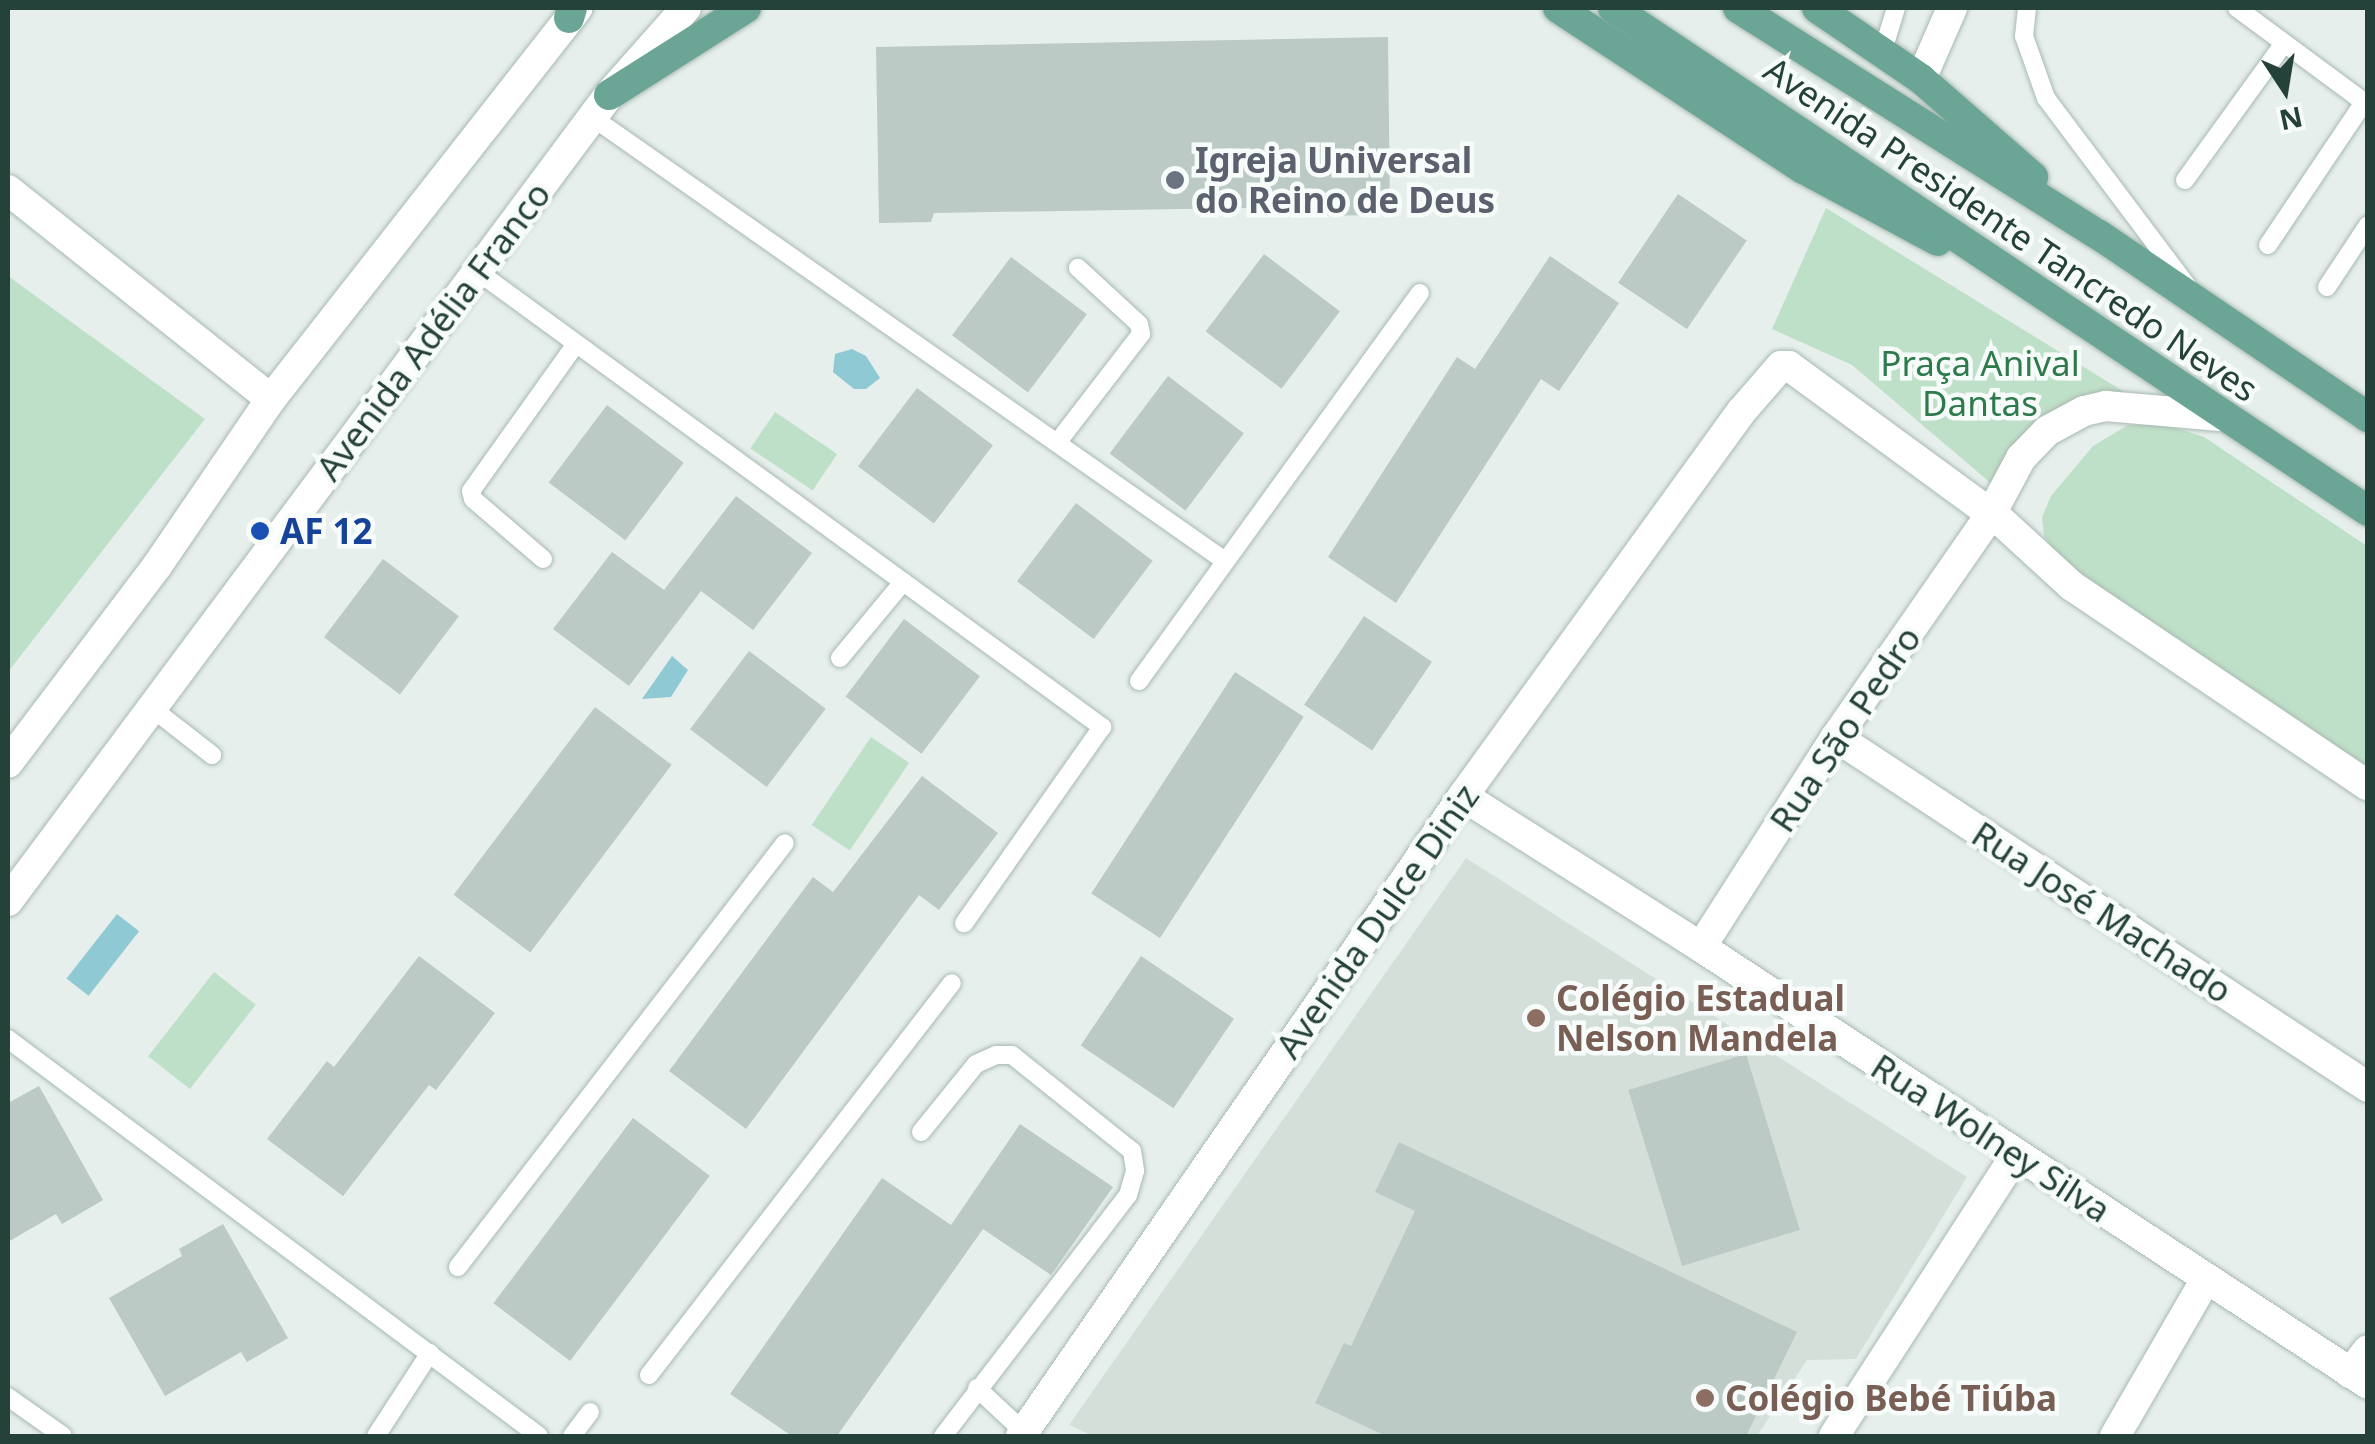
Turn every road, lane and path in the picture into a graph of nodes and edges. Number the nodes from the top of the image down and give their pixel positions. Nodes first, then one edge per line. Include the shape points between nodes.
1 (686, 8) edge
2 (746, 8) edge
3 (1538, 8) edge
4 (1614, 8) edge
5 (1818, 8) edge
6 (1896, 8) edge
7 (1952, 8) edge
8 (2027, 8) edge
9 (2236, 8) edge
10 (573, 11) edge
11 (1568, 15) edge
12 (1751, 16) edge
13 (2284, 43) junction
14 (1883, 50) junction
15 (1922, 78) junction
16 (2366, 104) edge
17 (601, 106) junction
18 (2185, 180) dead end
19 (8, 190) edge
20 (2368, 225) edge
21 (2099, 236) junction
22 (2268, 244) dead end
23 (1078, 268) dead end
24 (2000, 269) junction
25 (478, 272) junction
26 (2327, 287) dead end
27 (1420, 293) dead end
28 (2206, 310) junction
29 (576, 344) junction
30 (271, 400) junction
31 (2220, 416) junction
32 (2368, 417) edge
33 (1057, 443) junction
34 (2368, 512) edge
35 (1992, 514) junction
36 (543, 560) dead end
37 (1225, 561) junction
38 (903, 582) junction
39 (840, 658) dead end
40 (1139, 681) dead end
41 (152, 708) junction
42 (1836, 737) junction
43 (212, 755) dead end
44 (8, 763) edge
45 (2368, 786) edge
46 (1463, 796) junction
47 (785, 843) dead end
48 (8, 901) edge
49 (964, 923) dead end
50 (1701, 947) junction
51 (952, 983) dead end
52 (8, 1039) edge
53 (2368, 1087) edge
54 (921, 1132) dead end
55 (2016, 1156) junction
56 (458, 1267) dead end
57 (2206, 1279) junction
58 (430, 1353) junction
59 (2362, 1369) edge
60 (648, 1375) dead end
61 (978, 1388) junction
62 (8, 1398) edge
63 (590, 1412) dead end
64 (1026, 1435) edge
65 (63, 1436) edge
66 (376, 1436) edge
67 (539, 1436) edge
68 (572, 1436) edge
69 (943, 1436) edge
70 (1834, 1436) edge
71 (2115, 1436) edge

1 - 17 street, Avenida Adélia Franco
2 - 17 main road
3 - 11 main road
4 - 24 main road, Avenida Presidente Tancredo Neves
5 - 14 main road
6 - 14 lane
7 - 15 street
8 - 28 lane via 2024,36 2046,98
9 - 13 lane
10 - 30 street
11 - 24 main road via 1802,168 1904,226
12 - 21 main road, Avenida Presidente Tancredo Neves
13 - 16 lane
13 - 18 lane
14 - 15 main road
15 - 21 main road
16 - 22 lane
17 - 25 street, Avenida Adélia Franco
17 - 33 lane via 666,164
19 - 30 street
20 - 26 lane
21 - 28 main road, Avenida Presidente Tancredo Neves
23 - 33 lane via 1140,324 1142,334
24 - 31 main road, Avenida Presidente Tancredo Neves
25 - 29 lane
25 - 41 street, Avenida Adélia Franco
27 - 37 lane
28 - 32 main road, Avenida Presidente Tancredo Neves
29 - 36 lane via 471,491
29 - 38 lane
30 - 44 street via 157,566
31 - 34 main road, Avenida Presidente Tancredo Neves
31 - 35 street, Rua São Pedro via 2123,407 2084,412 2048,431 2021,458
33 - 37 lane
35 - 42 street, Rua São Pedro
35 - 45 street via 2072,586
35 - 46 street, Avenida Dulce Diniz via 1781,366
37 - 40 lane
38 - 39 lane
38 - 49 lane via 1102,727
41 - 43 lane
41 - 48 street, Avenida Adélia Franco
42 - 50 street, Rua São Pedro
42 - 53 street, Rua José Machado
46 - 50 street, Rua Wolney Silva
46 - 64 street, Avenida Dulce Diniz
47 - 56 lane
50 - 55 street, Rua Wolney Silva
51 - 60 lane
52 - 58 lane
54 - 61 lane via 976,1064 1012,1055 1132,1151 1128,1195
55 - 57 street, Rua Wolney Silva
55 - 70 street
57 - 59 street, Rua Wolney Silva
57 - 71 street
58 - 66 lane
58 - 67 lane
61 - 64 lane
61 - 69 lane
62 - 65 lane
63 - 68 lane

